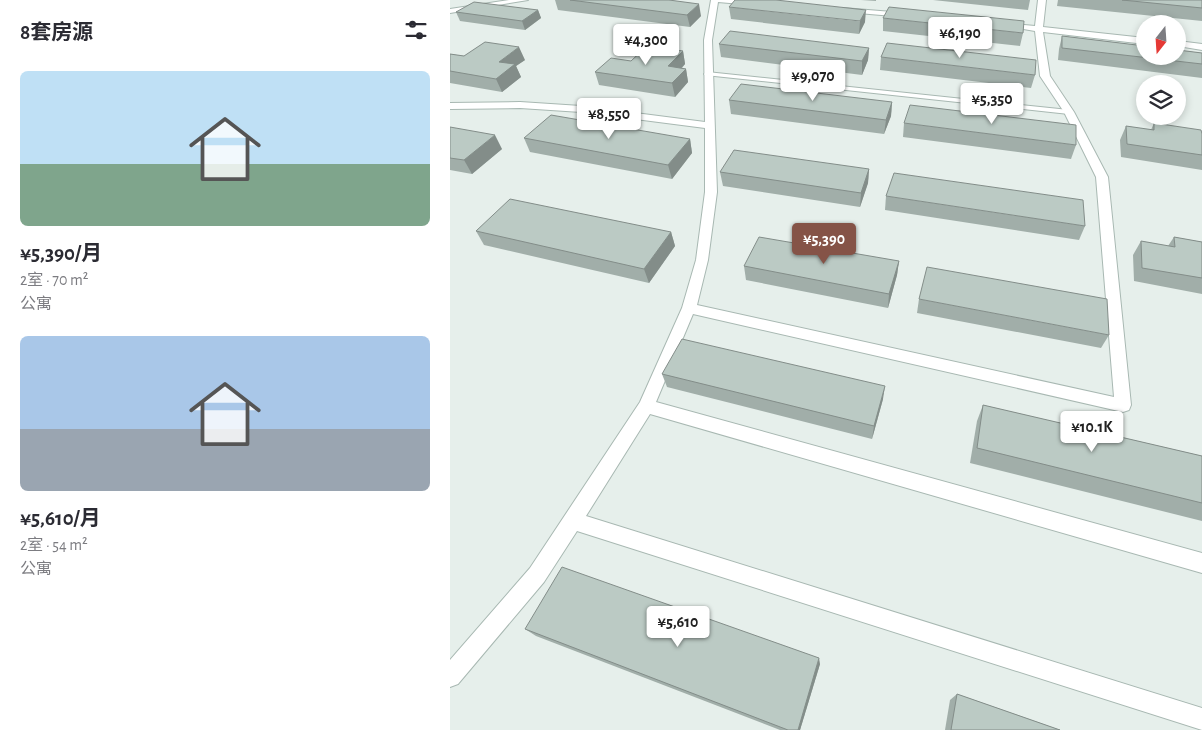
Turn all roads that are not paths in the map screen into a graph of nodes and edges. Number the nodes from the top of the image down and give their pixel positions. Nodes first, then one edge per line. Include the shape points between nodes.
1 (524, 0) edge
2 (716, 0) edge
3 (1042, 0) edge
4 (767, 4) edge
5 (836, 9) edge
6 (450, 11) edge
7 (916, 16) edge
8 (992, 24) edge
9 (1040, 29) junction
10 (1136, 40) edge
11 (1186, 45) edge
12 (1202, 47) edge
13 (708, 74) junction
14 (450, 106) edge
15 (1069, 112) junction
16 (710, 126) junction
17 (689, 308) junction
18 (646, 406) junction
19 (573, 521) junction
20 (1202, 563) edge
21 (450, 676) edge
22 (1202, 720) edge

1 - 6 street
2 - 4 street
2 - 13 street via 708,40
3 - 9 street
5 - 7 street
8 - 9 street
9 - 10 street
9 - 15 street via 1044,76
11 - 12 street
13 - 15 lane
13 - 16 street
14 - 16 street via 520,105
15 - 17 street via 1102,177 1123,405
16 - 17 street via 708,211 702,260
17 - 18 street
18 - 19 street
18 - 20 street
19 - 21 street via 537,575
19 - 22 street

